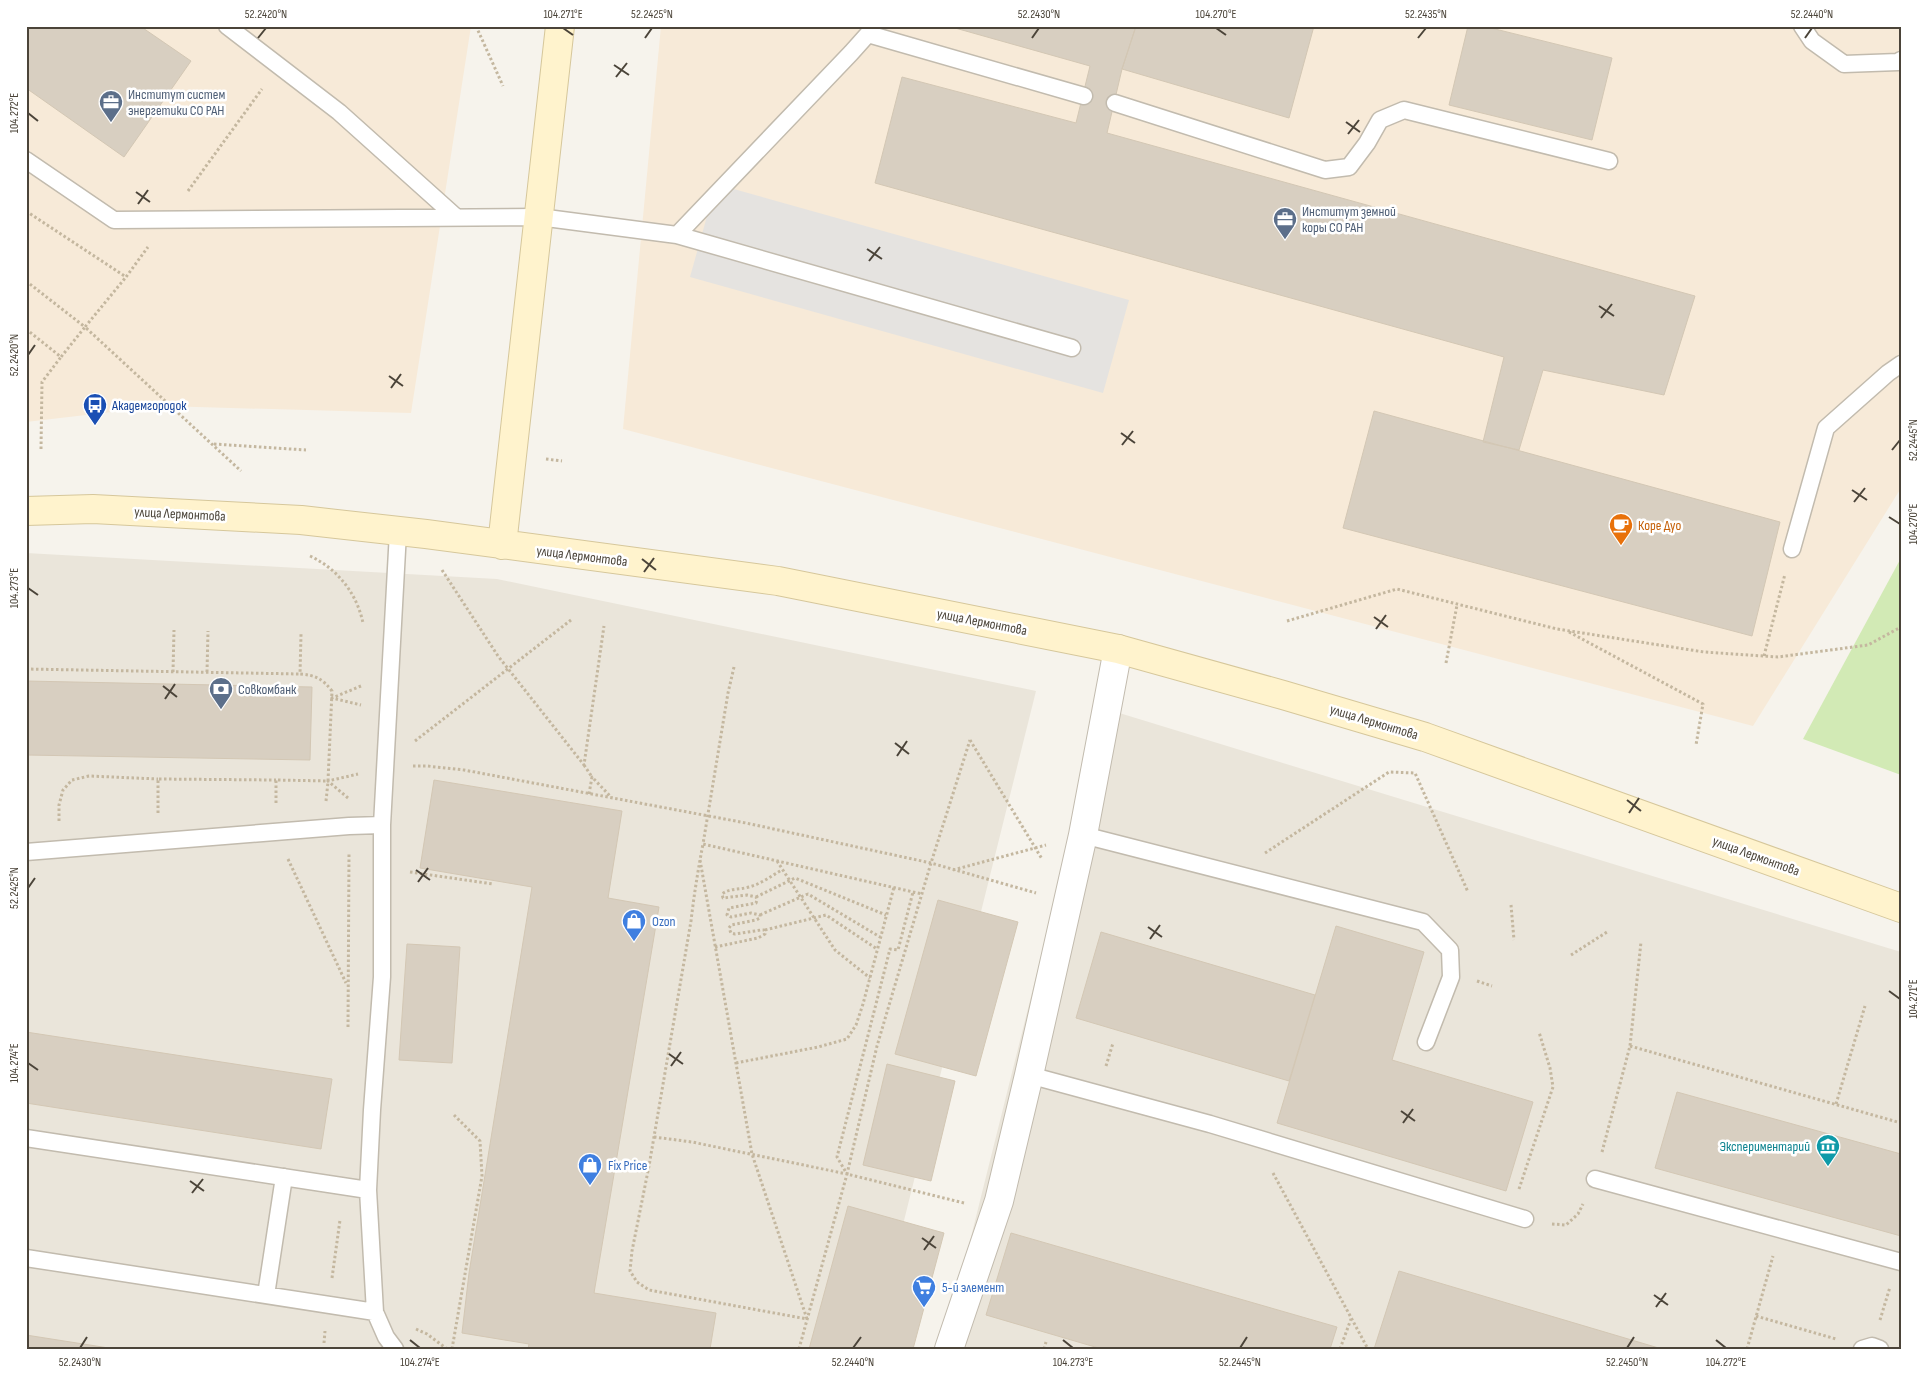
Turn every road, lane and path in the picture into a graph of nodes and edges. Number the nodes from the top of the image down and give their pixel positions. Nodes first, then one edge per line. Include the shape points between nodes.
1 (227, 26) edge
2 (476, 26) edge
3 (560, 26) edge
4 (1802, 26) edge
5 (870, 30) edge
6 (1901, 60) edge
7 (503, 86) dead end
8 (1084, 96) dead end
9 (1115, 103) dead end
10 (26, 160) edge
11 (1609, 161) dead end
12 (456, 217) junction
13 (539, 217) junction
14 (676, 235) junction
15 (126, 277) dead end
16 (26, 281) edge
17 (86, 327) junction
18 (26, 330) edge
19 (1072, 348) dead end
20 (61, 357) junction
21 (1901, 364) edge
22 (213, 444) junction
23 (42, 449) dead end
24 (306, 450) dead end
25 (546, 459) dead end
26 (562, 461) dead end
27 (241, 471) dead end
28 (26, 510) edge
29 (398, 532) junction
30 (502, 545) junction
31 (1792, 549) joint
32 (308, 556) dead end
33 (440, 566) dead end
34 (1457, 605) junction
35 (570, 620) dead end
36 (1287, 621) dead end
37 (604, 626) dead end
38 (1901, 627) edge
39 (174, 630) dead end
40 (364, 630) dead end
41 (1566, 630) junction
42 (208, 631) dead end
43 (301, 634) dead end
44 (1118, 650) junction
45 (1764, 656) junction
46 (1446, 663) dead end
47 (734, 667) dead end
48 (26, 669) edge
49 (508, 669) junction
50 (173, 672) junction
51 (207, 672) junction
52 (300, 674) junction
53 (410, 744) dead end
54 (1696, 745) dead end
55 (584, 765) junction
56 (446, 768) dead end
57 (592, 777) junction
58 (158, 779) junction
59 (276, 780) junction
60 (589, 794) junction
61 (613, 798) junction
62 (708, 815) junction
63 (382, 825) junction
64 (349, 826) junction
65 (276, 833) junction
66 (1082, 835) junction
67 (158, 842) junction
68 (703, 844) junction
69 (1035, 848) junction
70 (59, 849) junction
71 (26, 852) edge
72 (700, 860) junction
73 (777, 861) junction
74 (931, 863) junction
75 (382, 868) junction
76 (782, 870) junction
77 (952, 870) junction
78 (1234, 874) junction
79 (789, 881) junction
80 (493, 884) dead end
81 (894, 887) junction
82 (913, 892) junction
83 (1468, 892) dead end
84 (922, 894) junction
85 (756, 897) junction
86 (800, 898) junction
87 (1068, 902) junction
88 (1512, 905) dead end
89 (1901, 908) edge
90 (760, 915) junction
91 (886, 915) junction
92 (814, 918) junction
93 (764, 930) junction
94 (1607, 932) dead end
95 (880, 937) junction
96 (1514, 940) dead end
97 (1641, 942) dead end
98 (715, 947) junction
99 (877, 949) junction
100 (1571, 955) dead end
101 (870, 978) junction
102 (348, 986) junction
103 (1865, 1006) dead end
104 (348, 1032) dead end
105 (1539, 1032) dead end
106 (1426, 1042) dead end
107 (1630, 1046) junction
108 (736, 1063) junction
109 (1029, 1075) junction
110 (1836, 1104) junction
111 (454, 1116) dead end
112 (1901, 1123) edge
113 (654, 1137) junction
114 (1254, 1137) junction
115 (26, 1138) edge
116 (752, 1154) junction
117 (847, 1174) junction
118 (284, 1177) junction
119 (1595, 1179) junction
120 (344, 1186) junction
121 (368, 1190) junction
122 (995, 1211) junction
123 (1518, 1216) junction
124 (1781, 1229) junction
125 (26, 1258) edge
126 (1901, 1262) edge
127 (266, 1295) junction
128 (329, 1305) junction
129 (375, 1312) junction
130 (1756, 1316) junction
131 (1351, 1318) junction
132 (807, 1319) junction
133 (427, 1334) dead end
134 (1828, 1336) dead end
135 (1046, 1342) dead end
136 (324, 1343) dead end
137 (395, 1349) edge
138 (446, 1349) edge
139 (452, 1349) edge
140 (799, 1349) edge
141 (949, 1349) edge
142 (1044, 1349) edge
143 (1340, 1349) edge
144 (1368, 1349) edge
145 (1747, 1349) edge
146 (1862, 1349) edge
147 (1880, 1349) edge

1 - 12 lane via 339,112
2 - 7 path
3 - 13 main road
4 - 6 lane via 1812,41 1844,64
5 - 8 lane
5 - 14 lane
9 - 11 lane via 1325,170 1349,167 1380,120 1404,110
10 - 12 lane via 114,220
12 - 13 lane
13 - 14 lane
13 - 30 main road
14 - 19 lane
15 - 17 path
16 - 17 path
17 - 20 path
17 - 22 path
18 - 20 path
20 - 23 path via 42,382
21 - 31 lane via 1826,428
22 - 24 path
22 - 27 path
25 - 26 path
28 - 29 main road, улица Лермонтова via 93,509 302,520
29 - 30 main road, улица Лермонтова
29 - 63 lane
30 - 44 main road, улица Лермонтова via 778,581
31 - 45 path
32 - 40 path via 345,583 359,606
33 - 49 path
34 - 36 path via 1397,590
34 - 41 path
34 - 46 path
35 - 49 path
37 - 55 path
38 - 45 path via 1868,644 1778,657
39 - 50 path
41 - 45 path via 1704,652
41 - 54 path via 1703,704
42 - 51 path
43 - 52 path
44 - 66 street
44 - 89 main road, улица Лермонтова via 1425,737
47 - 62 path
48 - 50 path
49 - 53 path
49 - 55 path
50 - 51 path
51 - 52 path
52 - 59 path via 319,678 332,691 328,781
55 - 57 path
56 - 60 path
57 - 60 path
57 - 61 path
58 - 59 path
58 - 67 path
58 - 70 path via 89,776 72,780 63,790 59,805
59 - 65 path
60 - 61 path
61 - 62 path
62 - 68 path
62 - 74 path
63 - 64 lane
63 - 75 lane
64 - 65 lane
64 - 102 path
65 - 67 lane
65 - 102 path
66 - 69 path
66 - 78 lane
66 - 87 street
67 - 70 lane
68 - 72 path
68 - 73 path
69 - 74 path via 970,740
69 - 77 path
69 - 87 path
70 - 71 lane
72 - 98 path
72 - 113 path
73 - 76 path
73 - 81 path
74 - 77 path
74 - 84 path
75 - 80 path
75 - 121 lane via 382,977
76 - 79 path
76 - 85 path via 760,883 722,894 723,898
77 - 87 path
78 - 83 path via 1388,772 1415,773
78 - 106 lane via 1422,922 1450,950 1451,977
79 - 85 path
79 - 86 path
79 - 91 path via 795,878
81 - 82 path
81 - 91 path
82 - 84 path
82 - 117 path via 898,950 890,948 837,1157
84 - 117 path via 877,1046
85 - 90 path via 756,903 729,908 727,916
86 - 90 path
86 - 92 path
86 - 95 path via 808,894
87 - 109 street
88 - 96 path
90 - 93 path via 756,920 729,928 731,933
91 - 95 path
92 - 93 path
92 - 99 path via 826,915
92 - 101 path via 835,950
93 - 98 path via 765,934 758,938
94 - 100 path
95 - 99 path
97 - 107 path
98 - 108 path
99 - 101 path
101 - 108 path via 856,1025 847,1039
102 - 104 path
103 - 110 path
105 - 123 path via 1553,1088
107 - 110 path
107 - 119 path
108 - 116 path
109 - 114 lane
109 - 122 street
110 - 112 path
111 - 139 path via 480,1141 482,1176
113 - 116 path
113 - 132 path via 632,1251 630,1271 637,1282 649,1290
114 - 123 lane
114 - 131 path
115 - 118 lane
116 - 117 path
116 - 132 path
117 - 122 path
117 - 132 path
118 - 120 lane
118 - 127 lane
119 - 123 path via 1578,1214 1566,1225 1540,1223
119 - 124 lane
120 - 121 lane
120 - 128 path
121 - 129 lane
122 - 141 street
124 - 126 lane
124 - 130 path
125 - 127 lane
127 - 128 lane
128 - 129 lane
128 - 136 path
129 - 137 lane
130 - 134 path
130 - 145 path
131 - 143 path
131 - 144 path
132 - 140 path
133 - 138 path
135 - 142 path
146 - 147 lane via 1872,1346

